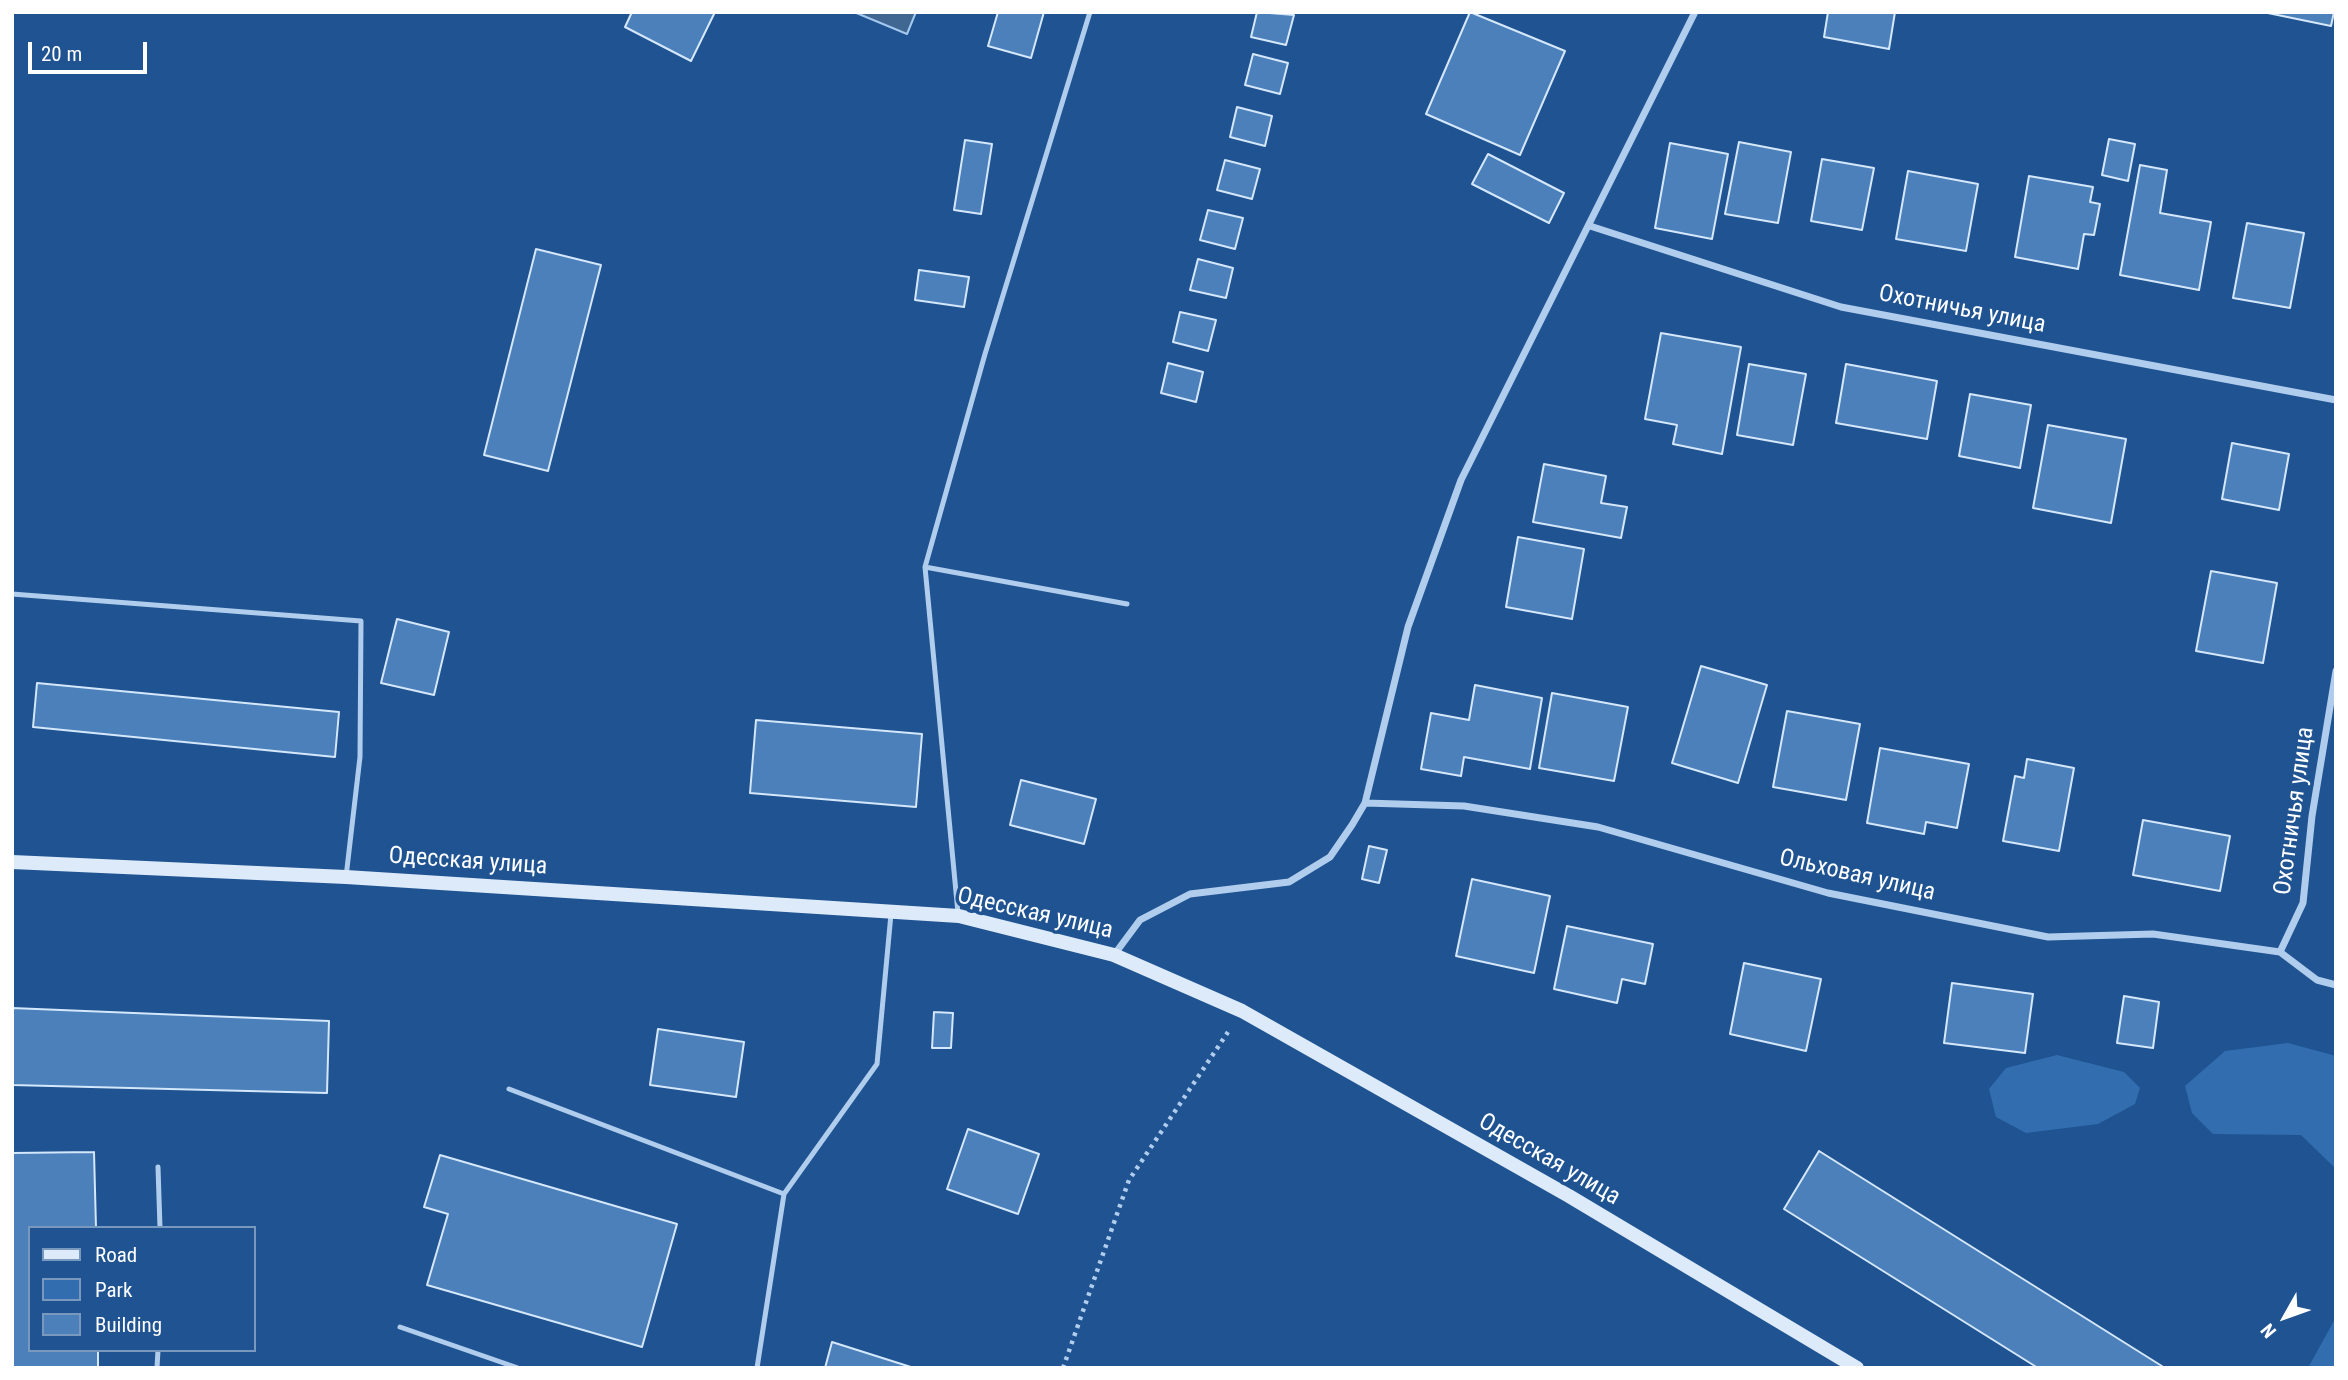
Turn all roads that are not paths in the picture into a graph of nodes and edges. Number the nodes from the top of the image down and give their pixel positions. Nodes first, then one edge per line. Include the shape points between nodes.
1 (1090, 12) edge
2 (1695, 12) edge
3 (1590, 226) junction
4 (2336, 400) edge
5 (925, 567) junction
6 (12, 594) edge
7 (1128, 604) dead end
8 (2336, 671) edge
9 (1365, 803) junction
10 (12, 862) edge
11 (346, 877) junction
12 (891, 914) junction
13 (958, 916) junction
14 (2280, 952) junction
15 (1114, 954) junction
16 (2336, 985) edge
17 (509, 1089) dead end
18 (158, 1167) dead end
19 (784, 1194) junction
20 (160, 1226) edge
21 (400, 1327) dead end
22 (518, 1368) edge
23 (757, 1368) edge
24 (1857, 1368) edge

1 - 5 lane
2 - 3 street
3 - 4 street, Охотничья улица via 1840,307
3 - 9 street via 1461,480 1408,627
5 - 7 lane
5 - 13 lane
6 - 11 lane via 361,621 360,757
8 - 14 street, Охотничья улица via 2303,903
9 - 14 street, Ольховая улица via 1464,806 1598,827 1828,893 2048,937 2153,934
9 - 15 street via 1330,857 1289,882 1191,894 1140,920
10 - 11 main road, Одесская улица
11 - 12 main road, Одесская улица
12 - 13 main road, Одесская улица
12 - 19 lane via 877,1064
13 - 15 main road, Одесская улица
14 - 16 street via 2317,981
15 - 24 main road, Одесская улица via 1242,1011 1569,1196
17 - 19 lane
18 - 20 lane
19 - 23 lane
21 - 22 lane

